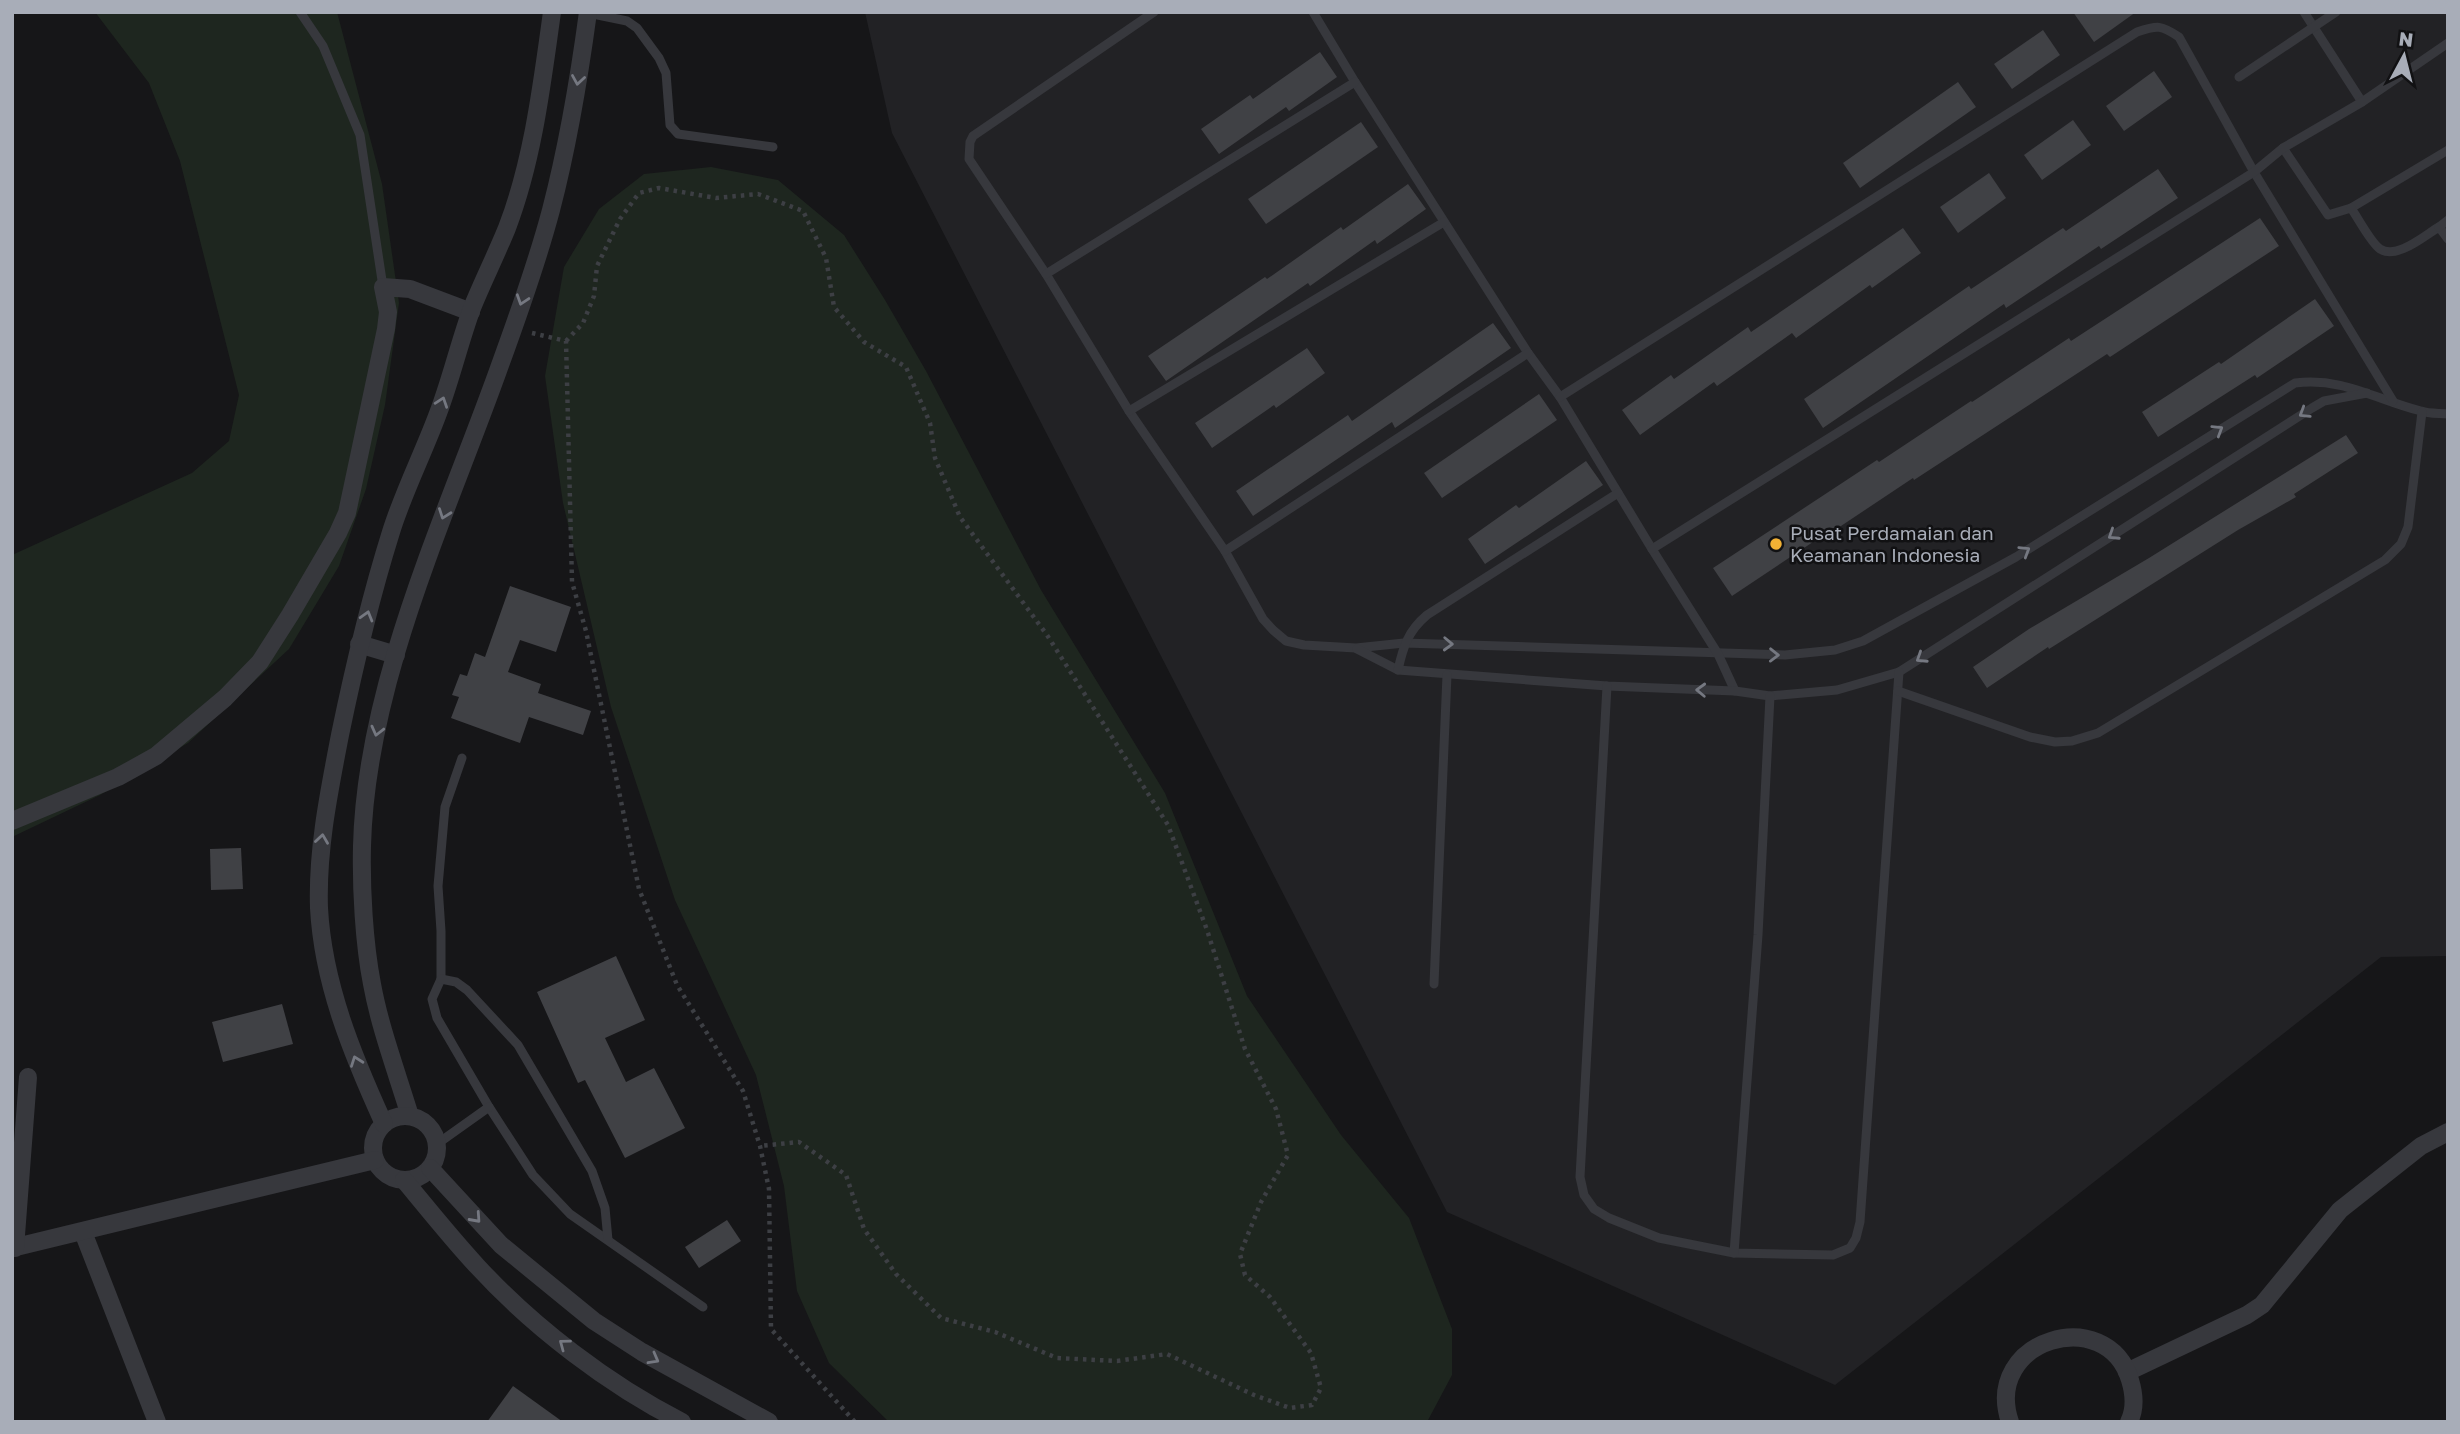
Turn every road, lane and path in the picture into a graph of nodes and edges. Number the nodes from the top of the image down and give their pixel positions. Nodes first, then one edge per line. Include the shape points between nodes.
1 (300, 12) edge
2 (552, 12) edge
3 (588, 12) edge
4 (1154, 12) edge
5 (1313, 12) edge
6 (2304, 12) edge
7 (2336, 12) edge
8 (2314, 28) junction
9 (2448, 43) edge
10 (2239, 77) dead end
11 (1355, 82) junction
12 (2362, 102) junction
13 (773, 147) dead end
14 (2283, 148) junction
15 (2448, 150) edge
16 (2254, 172) junction
17 (2351, 208) junction
18 (1444, 222) junction
19 (2444, 223) edge
20 (2448, 239) edge
21 (1046, 274) junction
22 (383, 287) junction
23 (471, 313) junction
24 (513, 329) junction
25 (566, 341) junction
26 (1528, 353) junction
27 (2369, 393) junction
28 (1560, 397) junction
29 (2393, 401) junction
30 (1129, 411) junction
31 (2422, 412) junction
32 (2448, 414) edge
33 (1618, 493) junction
34 (1652, 550) junction
35 (1224, 551) junction
36 (1404, 643) junction
37 (359, 644) junction
38 (1356, 648) junction
39 (1718, 654) junction
40 (396, 655) junction
41 (1398, 670) junction
42 (1899, 672) junction
43 (1447, 675) junction
44 (1607, 686) junction
45 (1735, 691) junction
46 (1898, 691) junction
47 (1770, 696) junction
48 (462, 758) dead end
49 (12, 821) edge
50 (441, 979) junction
51 (1433, 984) dead end
52 (28, 1077) dead end
53 (489, 1107) junction
54 (410, 1116) junction
55 (384, 1124) junction
56 (2448, 1132) edge
57 (437, 1144) junction
58 (760, 1146) junction
59 (375, 1160) junction
60 (430, 1168) junction
61 (404, 1180) junction
62 (83, 1232) junction
63 (608, 1240) junction
64 (13, 1248) edge
65 (1734, 1253) junction
66 (703, 1307) dead end
67 (2127, 1372) junction
68 (158, 1422) edge
69 (682, 1422) edge
70 (769, 1422) edge
71 (855, 1422) edge
72 (2010, 1422) edge
73 (2129, 1422) edge

1 - 22 lane via 323,46 360,135
2 - 23 street via 524,168 507,228
3 - 13 lane via 638,28 666,72 670,125 678,134
3 -> 24 street via 569,135 551,212
4 - 21 lane via 970,142 973,167
5 - 11 lane
6 - 8 lane
7 - 8 lane
8 - 10 lane
8 - 12 lane
9 - 12 lane
11 - 18 lane
11 - 21 lane
12 - 14 lane
14 - 16 lane
14 - 17 lane via 2325,212 2333,215
15 - 17 lane
16 - 28 lane via 2179,37 2164,27 2152,27 2137,32
16 - 29 lane
16 - 34 lane
17 - 19 lane via 2378,248 2387,252 2398,251
18 - 26 lane
18 - 30 lane
19 - 20 lane
21 - 30 lane
22 - 23 street via 410,289
22 - 49 street via 386,329 347,513 260,662 156,756 118,777
37 -> 23 street via 392,530
24 - 25 path
24 -> 40 street
25 - 58 path via 572,582 639,889 677,985 743,1091
25 - 58 path via 583,323 594,296 597,266 620,219 639,193 659,188 716,198 758,194 803,211 826,258 834,307 864,342 906,367 930,423 935,458 960,517 1047,635 1168,825 1245,1049 1276,1109 1288,1154 1261,1202 1240,1254 1245,1275 1270,1297 1311,1353 1321,1388 1312,1405 1290,1408 1167,1354 1117,1361 1057,1357 995,1332 941,1318 896,1274 864,1229 846,1175 799,1142
26 - 28 lane
26 - 35 lane
27 - 29 lane
39 -> 27 lane via 1807,654 1863,641 2017,557 2295,383 2337,383
27 -> 42 lane via 2324,401 2312,408
28 - 33 lane
29 - 31 lane
30 - 35 lane
31 - 32 lane
31 - 46 lane via 2408,527 2401,544 2385,560 2098,733 2055,742 2030,737
33 - 34 lane
33 - 36 lane via 1427,615
34 - 39 lane
35 - 38 lane via 1263,619 1286,641
36 - 38 lane
36 -> 39 lane
36 - 41 lane
37 - 40 street
55 -> 37 street via 341,1019 319,908 328,796
38 - 41 lane
39 - 45 lane
40 -> 54 street via 372,751 362,848 372,985
41 - 43 lane
42 - 46 lane
42 - 47 lane via 1837,690
43 - 44 lane
43 - 51 lane
45 -> 44 lane
44 - 65 lane via 1580,1177 1584,1195 1594,1209 1609,1218 1659,1238
45 - 47 lane
46 - 65 lane via 1856,1238 1850,1248 1833,1255
47 - 65 lane
48 - 50 lane via 445,807 441,844
50 - 53 lane via 432,999 437,1017
50 - 63 lane via 467,990 518,1045 592,1171 605,1208
52 - 64 street
53 - 57 lane
53 - 63 lane via 554,1199
54 - 55 street
54 - 57 street via 428,1126
55 - 59 street via 374,1140
56 - 67 street via 2421,1146 2340,1210 2262,1305
57 - 60 street
58 - 71 path via 769,1189 771,1329
59 - 61 street via 390,1176
59 - 62 street
60 - 61 street
60 -> 70 street via 501,1245 594,1321
69 -> 61 street via 611,1380 537,1324 478,1267
62 - 64 street
62 - 68 street
63 - 66 lane
67 - 72 street via 2113,1353 2093,1340 2069,1336 2046,1341 2026,1353 2012,1373 2006,1395
67 - 73 street via 2134,1393

